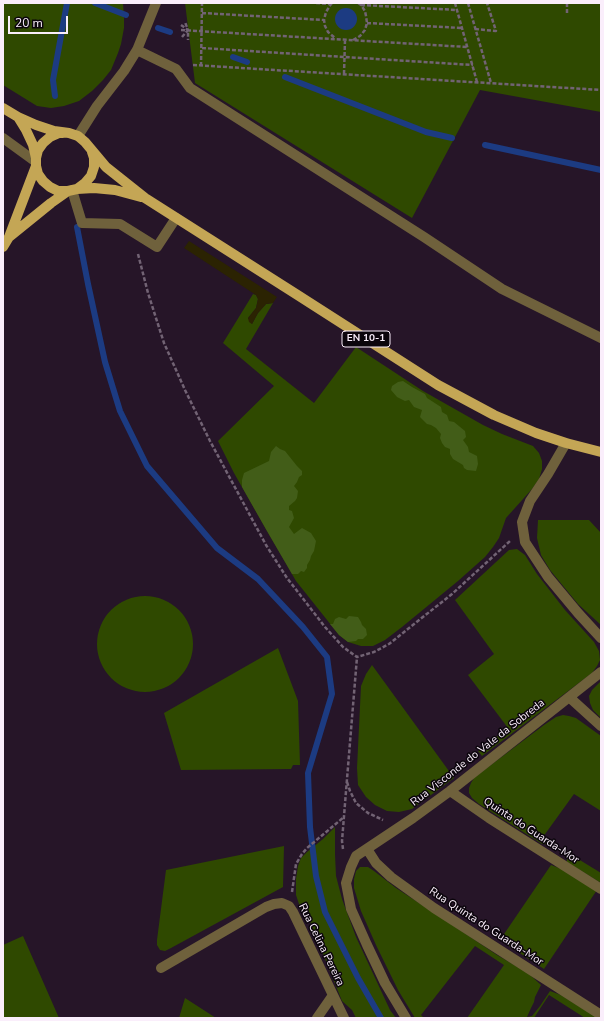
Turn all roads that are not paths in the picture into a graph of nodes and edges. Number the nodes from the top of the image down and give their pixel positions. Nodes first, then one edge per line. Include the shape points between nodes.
1 (156, 3) edge
2 (137, 50) junction
3 (3, 108) edge
4 (18, 117) junction
5 (73, 135) junction
6 (3, 138) edge
7 (91, 149) junction
8 (36, 162) junction
9 (72, 190) junction
10 (145, 198) junction
11 (176, 218) junction
12 (9, 237) junction
13 (3, 247) edge
14 (601, 338) edge
15 (566, 443) junction
16 (601, 452) edge
17 (601, 638) edge
18 (601, 672) edge
19 (569, 697) junction
20 (601, 726) edge
21 (450, 791) junction
22 (367, 849) junction
23 (601, 889) edge
24 (161, 968) dead end
25 (333, 995) junction
26 (601, 1015) edge
27 (317, 1018) edge
28 (344, 1018) edge
29 (406, 1018) edge

1 - 2 street
2 - 5 street via 98,106
2 - 14 street via 176,69 190,88 502,288
3 - 4 main road
4 - 5 main road via 54,131
4 - 8 main road via 33,145
5 - 7 main road
5 - 8 main road via 59,134 50,137 38,150
6 - 8 street
7 - 9 main road via 94,158 92,172 85,183
7 - 10 main road, EN 10-1 via 106,167
8 - 9 main road via 42,181 58,191
8 - 12 main road
9 - 10 main road, EN 10-1 via 115,190
9 - 11 street via 82,223 120,224 157,247
9 - 12 main road via 51,203
10 - 11 main road, EN 10-1
11 - 15 main road, EN 10-1 via 438,386 494,415
12 - 13 main road
15 - 16 main road, EN 10-1
15 - 17 street via 530,501 522,522 526,542 548,577
18 - 19 street, Rua Visconde do Vale da Sobreda
19 - 20 street
19 - 21 street, Rua Visconde do Vale da Sobreda
21 - 22 street, Rua Visconde do Vale da Sobreda
21 - 23 street, Quinta do Guarda-Mor
22 - 26 street, Rua Quinta do Guarda-Mor via 391,877 434,908
22 - 29 street, Rua Visconde do Vale da Sobreda via 356,856 346,883 352,909 366,945
24 - 25 street, Rua Celina Pereira via 266,907 282,903 294,912
25 - 27 street
25 - 28 street, Rua Celina Pereira

